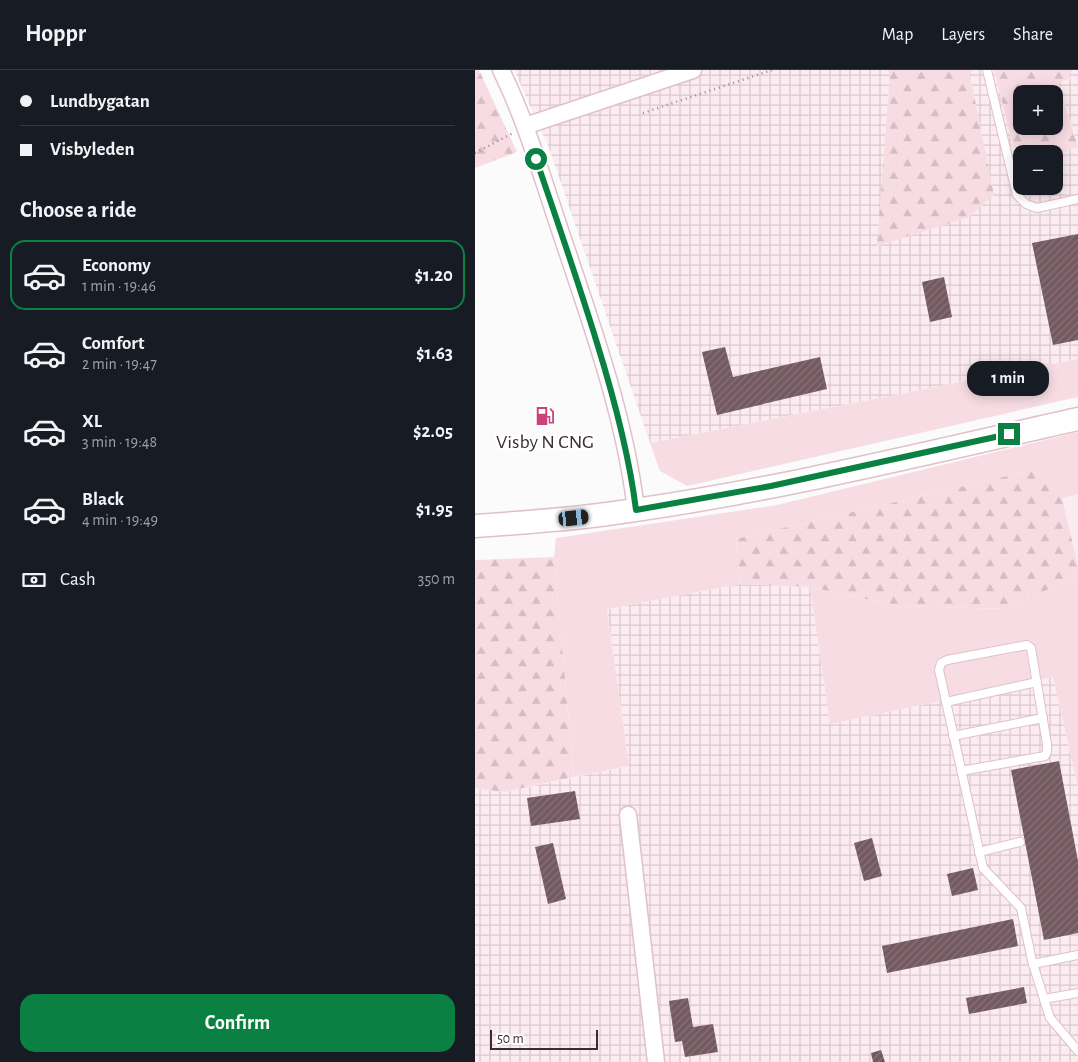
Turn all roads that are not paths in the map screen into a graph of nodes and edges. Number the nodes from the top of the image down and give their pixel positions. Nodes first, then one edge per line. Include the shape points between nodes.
1 (501, 70) edge
2 (693, 70) edge
3 (987, 70) edge
4 (525, 126) junction
5 (1078, 199) edge
6 (1078, 419) edge
7 (636, 510) junction
8 (475, 526) edge
9 (1037, 682) junction
10 (946, 702) junction
11 (1043, 718) junction
12 (953, 736) junction
13 (961, 771) junction
14 (628, 814) dead end
15 (1020, 842) dead end
16 (979, 852) junction
17 (1078, 955) edge
18 (1033, 964) junction
19 (1078, 993) edge
20 (1044, 999) junction
21 (1078, 1051) edge
22 (656, 1062) edge

1 - 4 street
2 - 4 street
3 - 5 lane via 1017,195 1026,204 1037,208
4 - 7 street via 618,413
6 - 7 main road via 780,484
7 - 8 main road
9 - 10 lane
9 - 10 lane via 1031,648 1027,645 947,660 941,663 939,670
9 - 11 lane
10 - 12 lane
11 - 12 lane
11 - 13 lane via 1047,744 1045,756
12 - 13 lane
13 - 16 lane
14 - 22 street
15 - 16 lane
16 - 18 lane via 983,868 1021,908
17 - 18 lane
18 - 20 lane
19 - 20 lane
20 - 21 lane via 1050,1018

